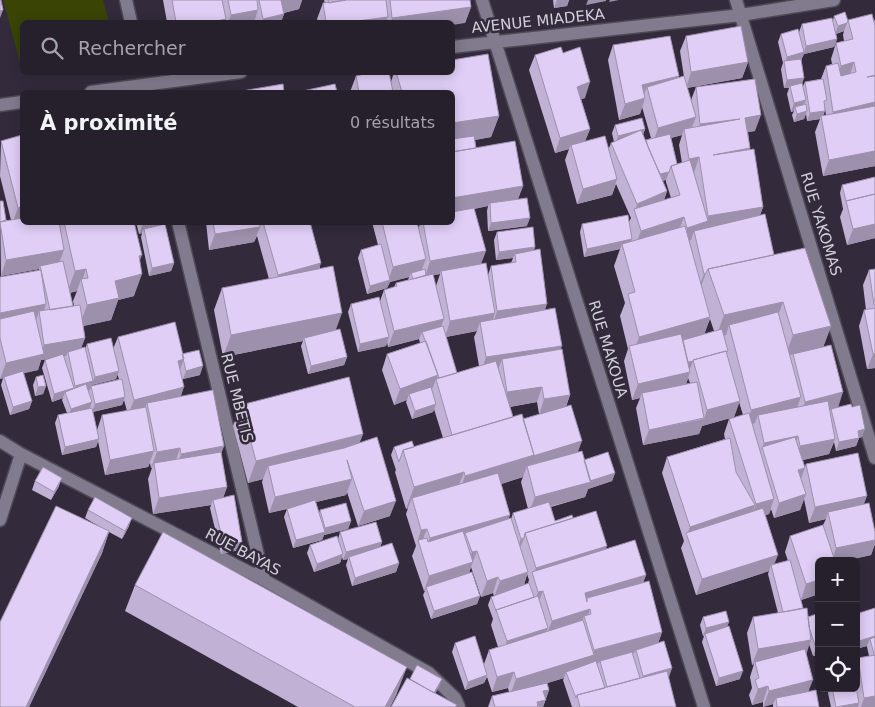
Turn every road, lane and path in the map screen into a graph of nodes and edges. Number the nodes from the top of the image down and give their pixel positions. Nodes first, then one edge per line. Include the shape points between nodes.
1 (126, 0) edge
2 (482, 0) edge
3 (736, 0) edge
4 (834, 0) edge
5 (741, 15) junction
6 (131, 20) edge
7 (494, 42) junction
8 (455, 47) edge
9 (215, 75) edge
10 (145, 83) edge
11 (103, 90) edge
12 (20, 102) edge
13 (0, 105) edge
14 (179, 225) edge
15 (0, 441) edge
16 (21, 454) junction
17 (875, 458) edge
18 (0, 520) edge
19 (264, 580) junction
20 (459, 707) edge
21 (704, 707) edge

1 - 6 street
2 - 7 street, RUE MAKOUA
3 - 5 street, RUE YAKOMAS
4 - 5 street, AVENUE MIADEKA
5 - 7 street, AVENUE MIADEKA
5 - 17 street, RUE YAKOMAS
7 - 8 street, AVENUE MIADEKA
7 - 21 street, RUE MAKOUA
9 - 10 street
10 - 11 street
12 - 13 street
14 - 19 street, RUE MBETIS
15 - 16 street, RUE BAYAS
16 - 18 street
16 - 19 street, RUE BAYAS
19 - 20 street, RUE BAYAS via 429,673 455,698

